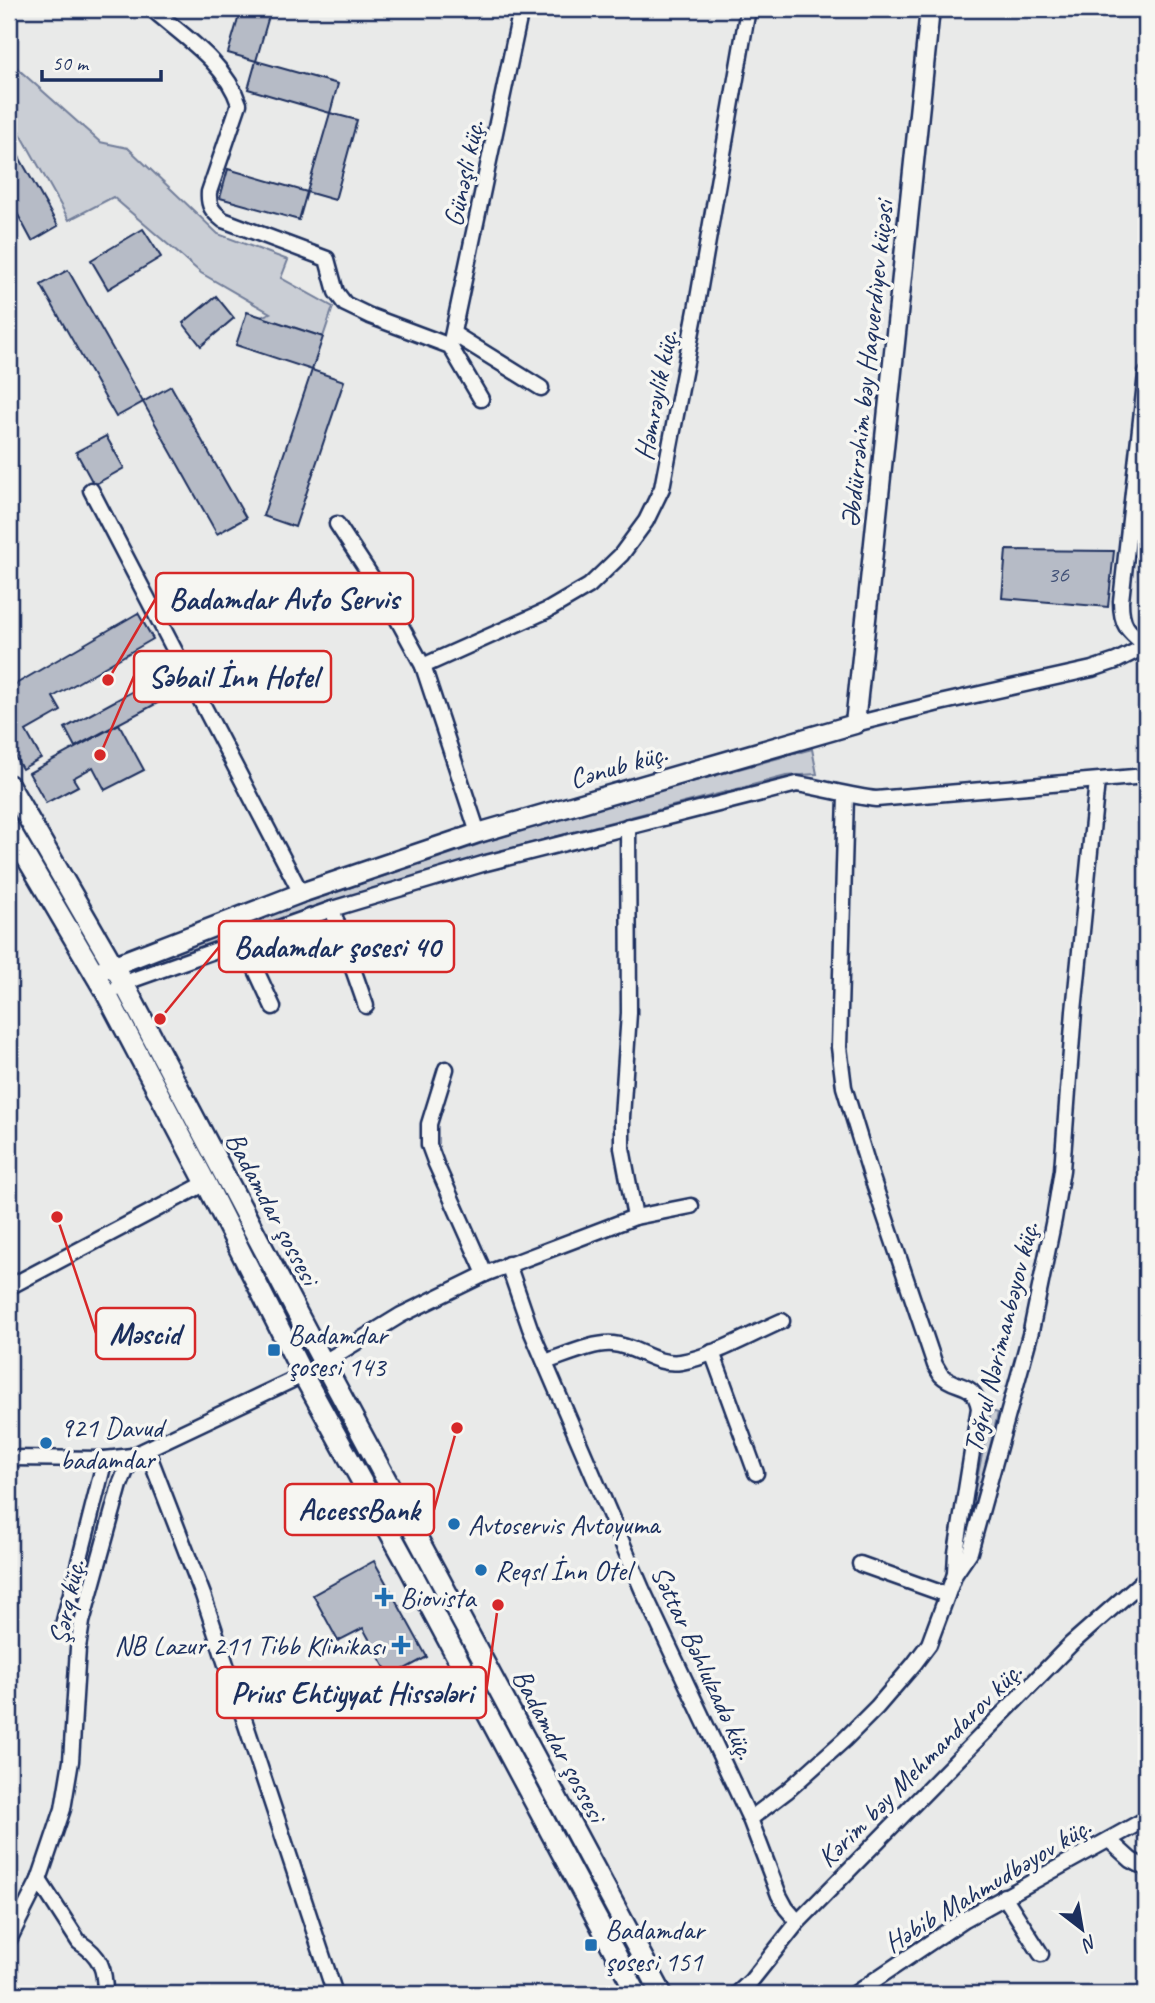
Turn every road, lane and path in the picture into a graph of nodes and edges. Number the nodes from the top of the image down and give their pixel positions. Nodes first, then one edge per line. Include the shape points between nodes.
1 (152, 9) edge
2 (522, 9) edge
3 (748, 9) edge
4 (930, 9) edge
5 (452, 340) junction
6 (1146, 374) edge
7 (541, 388) dead end
8 (481, 399) dead end
9 (91, 490) dead end
10 (337, 524) dead end
11 (1146, 646) edge
12 (423, 666) junction
13 (855, 724) junction
14 (1146, 776) edge
15 (1097, 781) junction
16 (9, 785) edge
17 (846, 795) junction
18 (628, 826) junction
19 (9, 828) edge
20 (478, 833) junction
21 (301, 893) junction
22 (332, 909) junction
23 (243, 940) junction
24 (113, 965) junction
25 (94, 973) junction
26 (124, 984) junction
27 (106, 993) junction
28 (366, 1006) dead end
29 (273, 1007) dead end
30 (446, 1069) dead end
31 (206, 1183) junction
32 (691, 1206) dead end
33 (635, 1217) junction
34 (508, 1264) junction
35 (485, 1274) junction
36 (9, 1286) edge
37 (782, 1321) dead end
38 (712, 1352) junction
39 (545, 1362) junction
40 (324, 1363) junction
41 (303, 1375) junction
42 (147, 1450) junction
43 (132, 1456) junction
44 (9, 1458) edge
45 (106, 1459) junction
46 (756, 1473) dead end
47 (860, 1564) dead end
48 (955, 1574) junction
49 (1146, 1578) edge
50 (947, 1595) junction
51 (64, 1621) dead end
52 (553, 1791) junction
53 (534, 1801) junction
54 (750, 1819) junction
55 (1146, 1819) edge
56 (1109, 1840) junction
57 (1146, 1868) edge
58 (39, 1880) junction
59 (1004, 1896) junction
60 (798, 1922) junction
61 (9, 1940) edge
62 (1041, 1954) dead end
63 (105, 1994) edge
64 (335, 1994) edge
65 (637, 1994) edge
66 (662, 1994) edge
67 (737, 1994) edge
68 (854, 1994) edge

1 - 5 street via 228,80 239,104 209,192 213,212 223,220 327,259 336,292 345,304
2 - 5 street, Günəşli küç.
3 - 12 street, Həmrəylik küç. via 662,488 646,521 621,555 589,586 548,610
4 - 13 street, Əbdürrəhim bəy Haqverdiyev küçəsi
5 - 7 street
5 - 8 street
6 - 11 street via 1121,601 1121,617 1128,630
9 - 21 street
10 - 12 street via 388,601
11 - 13 street, Cənub küç. via 1092,669
12 - 20 street
13 - 20 street, Cənub küç.
14 - 15 street
15 - 17 street via 876,799
15 - 48 street, Toğrul Nərimanbəyov küç. via 1054,1219 1031,1331 999,1449 970,1552
16 - 24 main road, Badamdar şossesi
17 - 18 street via 797,784
17 - 48 street via 839,1047 844,1087 935,1365 941,1375 974,1393 979,1408
18 - 22 street
18 - 33 street via 629,1013 622,1148
19 - 25 main road, Badamdar şossesi
20 - 21 street, Cənub küç.
21 - 24 street, Cənub küç.
22 - 23 street
22 - 28 street
23 - 26 street
23 - 29 street
24 - 25 street, Cənub küç.
24 - 26 main road, Badamdar şossesi
25 - 27 main road, Badamdar şossesi
26 - 27 street
26 - 40 main road, Badamdar şossesi
27 - 31 main road, Badamdar şossesi
30 - 35 street via 429,1124 429,1144
31 - 36 street
31 - 41 main road, Badamdar şossesi
32 - 33 street
33 - 34 street
34 - 35 street
34 - 39 street, Səttar Bəhlulzadə küç.
35 - 40 street via 401,1315
37 - 38 street
38 - 39 street via 680,1362 656,1360 604,1343
38 - 46 street
39 - 54 street, Səttar Bəhlulzadə küç. via 642,1589
40 - 41 street
40 - 52 main road, Badamdar şossesi
41 - 42 street
41 - 53 main road, Badamdar şossesi
42 - 43 street
42 - 64 street via 203,1595
43 - 45 street
43 - 58 street, Şərq küç. via 82,1622 63,1810
44 - 45 street
45 - 51 street
47 - 50 street
48 - 50 street, Toğrul Nərimanbəyov küç.
49 - 60 street, Kərim bəy Mehmandarov küç. via 1071,1644
50 - 54 street, Toğrul Nərimanbəyov küç. via 929,1644 877,1707
52 - 53 main road
52 - 66 main road, Badamdar şossesi
53 - 65 main road, Badamdar şossesi
54 - 60 street, Səttar Bəhlulzadə küç. via 779,1895
55 - 56 street, Həbib Mahmudbəyov küç.
56 - 57 street
56 - 59 street, Həbib Mahmudbəyov küç.
58 - 61 street, Şərq küç.
58 - 63 street via 79,1942 101,1963
59 - 62 street
59 - 68 street, Həbib Mahmudbəyov küç.
60 - 67 street, Kərim bəy Mehmandarov küç.

